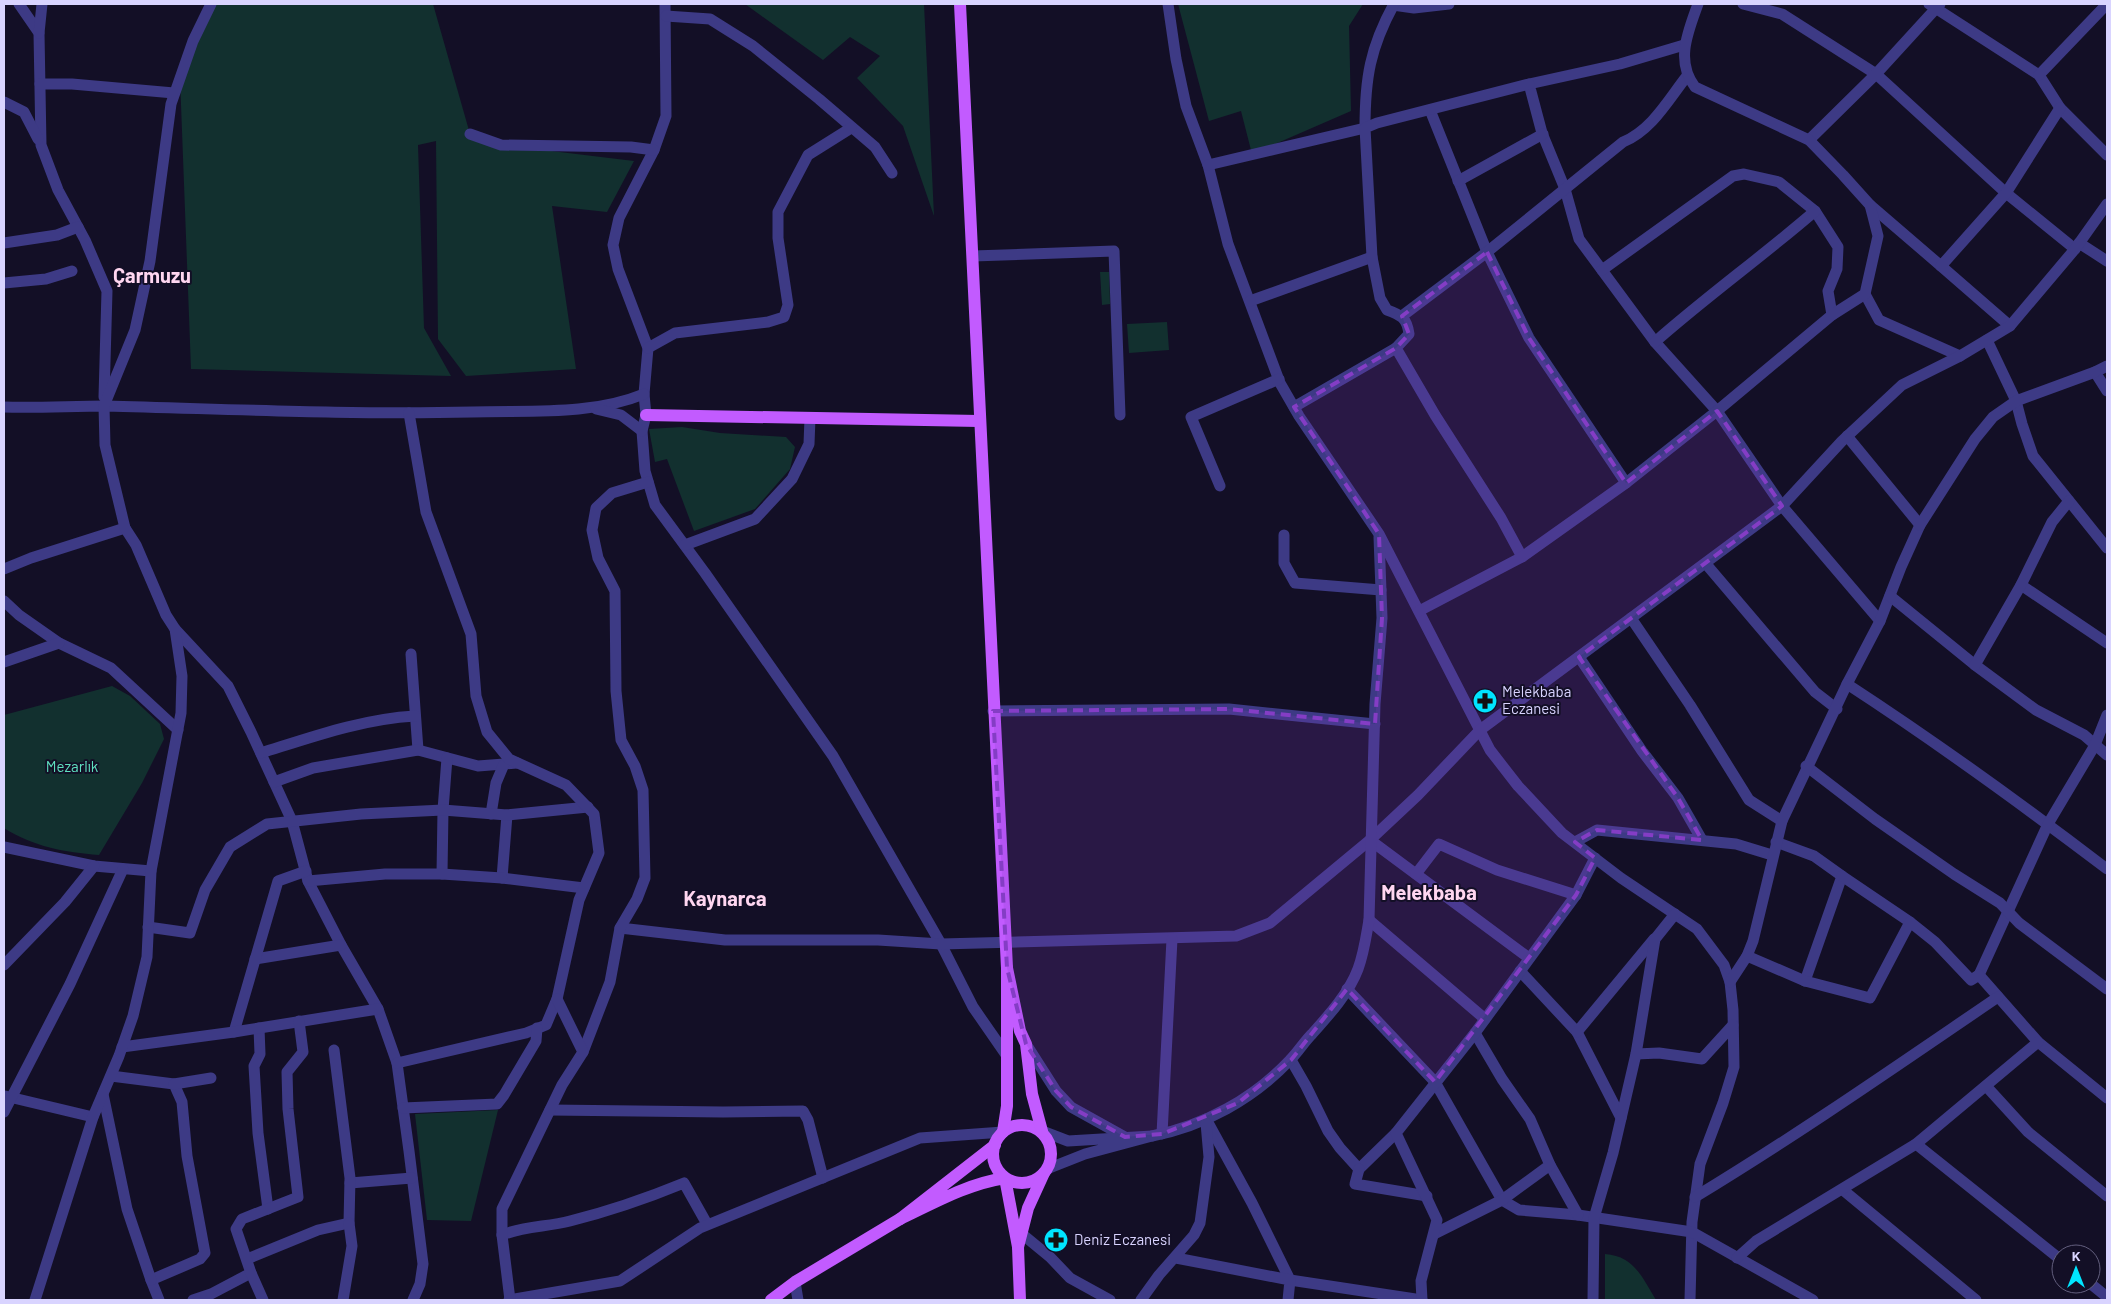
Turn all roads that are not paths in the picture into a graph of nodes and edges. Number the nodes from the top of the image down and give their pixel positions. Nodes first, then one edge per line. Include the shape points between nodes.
1 (19, 4) edge
2 (42, 4) edge
3 (210, 4) edge
4 (665, 4) edge
5 (960, 4) edge
6 (1168, 4) edge
7 (1393, 4) edge
8 (1449, 4) edge
9 (1698, 4) edge
10 (1743, 4) edge
11 (2107, 4) edge
12 (1935, 5) edge
13 (666, 16) junction
14 (39, 32) junction
15 (1684, 45) junction
16 (1876, 74) junction
17 (1687, 76) junction
18 (2039, 76) junction
19 (40, 84) junction
20 (1528, 84) junction
21 (174, 93) junction
22 (4, 102) edge
23 (2060, 108) junction
24 (1430, 110) junction
25 (852, 128) junction
26 (1365, 128) junction
27 (470, 134) dead end
28 (1543, 134) junction
29 (1809, 140) junction
30 (41, 145) junction
31 (654, 150) junction
32 (2107, 155) edge
33 (1208, 164) junction
34 (892, 173) dead end
35 (1458, 180) junction
36 (1565, 189) junction
37 (2006, 193) junction
38 (2107, 204) edge
39 (1870, 205) junction
40 (1815, 211) junction
41 (78, 226) junction
42 (4, 243) edge
43 (2077, 246) junction
44 (1487, 252) junction
45 (973, 256) junction
46 (1372, 256) junction
47 (2107, 261) edge
48 (1941, 266) junction
49 (1602, 270) junction
50 (72, 271) dead end
51 (4, 283) edge
52 (1865, 294) junction
53 (1250, 301) junction
54 (1832, 315) junction
55 (1402, 316) junction
56 (2010, 326) junction
57 (1987, 340) junction
58 (1656, 342) junction
59 (648, 348) junction
60 (1396, 348) junction
61 (1960, 356) junction
62 (2107, 366) edge
63 (2095, 372) junction
64 (1279, 379) junction
65 (2107, 391) edge
66 (644, 394) junction
67 (2016, 401) junction
68 (104, 406) junction
69 (1294, 407) junction
70 (4, 408) edge
71 (592, 408) junction
72 (1717, 411) junction
73 (410, 413) junction
74 (646, 415) junction
75 (1120, 416) dead end
76 (810, 418) junction
77 (979, 421) junction
78 (642, 431) junction
79 (1847, 436) junction
80 (648, 482) junction
81 (1626, 483) junction
82 (1220, 486) dead end
83 (2069, 501) junction
84 (1782, 506) junction
85 (1920, 525) junction
86 (126, 528) junction
87 (1379, 534) junction
88 (1284, 535) dead end
89 (685, 545) junction
90 (2107, 548) edge
91 (1522, 557) junction
92 (1706, 564) junction
93 (4, 569) edge
94 (2021, 585) junction
95 (1381, 590) junction
96 (1890, 596) junction
97 (4, 601) edge
98 (1419, 611) junction
99 (1631, 618) junction
100 (1880, 621) junction
101 (174, 629) junction
102 (59, 643) junction
103 (2107, 643) edge
104 (411, 654) dead end
105 (1579, 657) junction
106 (4, 662) edge
107 (1975, 664) junction
108 (1847, 684) junction
109 (1837, 709) junction
110 (993, 711) junction
111 (2107, 715) edge
112 (415, 716) junction
113 (1375, 724) junction
114 (178, 730) junction
115 (1480, 730) junction
116 (2095, 745) junction
117 (418, 750) junction
118 (261, 753) junction
119 (2107, 755) edge
120 (447, 758) junction
121 (518, 763) junction
122 (504, 764) junction
123 (1806, 766) junction
124 (274, 782) junction
125 (588, 807) junction
126 (443, 810) junction
127 (491, 814) junction
128 (507, 815) junction
129 (292, 821) junction
130 (1782, 821) junction
131 (2048, 824) junction
132 (1370, 840) junction
133 (1702, 840) junction
134 (1575, 842) junction
135 (1776, 842) junction
136 (4, 847) edge
137 (1772, 855) junction
138 (1595, 858) junction
139 (94, 866) junction
140 (123, 869) junction
141 (2107, 869) edge
142 (151, 871) junction
143 (442, 874) junction
144 (1416, 874) junction
145 (307, 876) junction
146 (1842, 876) junction
147 (502, 878) junction
148 (584, 888) junction
149 (1576, 895) junction
150 (2008, 912) junction
151 (1675, 914) junction
152 (1369, 920) junction
153 (1910, 922) junction
154 (148, 927) junction
155 (620, 928) junction
156 (1172, 938) junction
157 (1654, 939) junction
158 (1006, 942) junction
159 (941, 944) junction
160 (341, 945) junction
161 (1747, 956) junction
162 (1529, 958) junction
163 (255, 959) junction
164 (4, 965) edge
165 (1007, 968) junction
166 (1520, 971) junction
167 (1979, 975) junction
168 (1805, 981) junction
169 (1730, 982) junction
170 (1348, 989) junction
171 (2107, 989) edge
172 (1998, 997) junction
173 (557, 999) junction
174 (378, 1008) junction
175 (1485, 1018) junction
176 (299, 1021) junction
177 (1733, 1024) junction
178 (259, 1028) junction
179 (536, 1028) junction
180 (234, 1032) junction
181 (1577, 1032) junction
182 (1475, 1033) junction
183 (2038, 1042) junction
184 (1026, 1044) junction
185 (122, 1047) junction
186 (334, 1050) dead end
187 (583, 1052) junction
188 (1636, 1054) junction
189 (1007, 1056) junction
190 (1290, 1060) junction
191 (397, 1063) junction
192 (110, 1076) junction
193 (211, 1078) dead end
194 (1435, 1082) junction
195 (174, 1084) junction
196 (1986, 1086) junction
197 (103, 1094) junction
198 (7, 1097) edge
199 (2107, 1098) edge
200 (403, 1108) junction
201 (550, 1110) junction
202 (4, 1112) edge
203 (94, 1117) junction
204 (1621, 1118) junction
205 (1206, 1119) junction
206 (1042, 1131) junction
207 (1003, 1132) junction
208 (1396, 1133) junction
209 (1157, 1135) junction
210 (1125, 1136) junction
211 (1916, 1144) junction
212 (995, 1145) junction
213 (1550, 1165) junction
214 (1359, 1169) junction
215 (1046, 1171) junction
216 (412, 1178) junction
217 (823, 1178) junction
218 (1006, 1178) junction
219 (350, 1184) junction
220 (1843, 1190) junction
221 (1427, 1196) junction
222 (2107, 1196) edge
223 (1695, 1197) junction
224 (1502, 1200) junction
225 (268, 1209) junction
226 (1578, 1215) junction
227 (1594, 1218) junction
228 (900, 1219) junction
229 (349, 1223) junction
230 (707, 1224) junction
231 (1692, 1232) junction
232 (1022, 1234) junction
233 (1434, 1234) junction
234 (502, 1235) junction
235 (1018, 1247) junction
236 (2051, 1252) edge
237 (1176, 1258) junction
238 (1737, 1258) junction
239 (248, 1260) junction
240 (251, 1272) junction
241 (151, 1280) junction
242 (1290, 1280) junction
243 (795, 1282) junction
244 (35, 1300) edge
245 (159, 1300) edge
246 (193, 1300) edge
247 (263, 1300) edge
248 (342, 1300) edge
249 (413, 1300) edge
250 (510, 1300) edge
251 (771, 1300) edge
252 (798, 1300) edge
253 (1020, 1300) edge
254 (1110, 1300) edge
255 (1141, 1300) edge
256 (1288, 1300) edge
257 (1422, 1300) edge
258 (1594, 1300) edge
259 (1690, 1300) edge
260 (1813, 1300) edge
261 (1976, 1300) edge

1 - 14 street
2 - 14 street
3 - 21 street
4 - 13 street
5 - 45 main road
6 - 33 street via 1186,106
7 - 8 street via 1414,8
7 - 26 street via 1381,28 1370,64 1365,93
9 - 15 street
10 - 16 street via 1782,14
11 - 18 street
12 - 16 street
12 - 18 street
13 - 25 street via 710,18 753,46
13 - 31 street via 666,116
14 - 19 street
15 - 17 street
15 - 20 street via 1620,64
16 - 29 street
16 - 37 street
17 - 29 street via 1696,87
17 - 36 street via 1657,116 1636,136 1623,142
18 - 23 street
19 - 21 street
19 - 30 street
20 - 24 street
20 - 28 street
21 - 68 street via 148,270 135,330
22 - 30 street via 24,112
23 - 32 street
23 - 37 street
24 - 26 street
24 - 35 street
25 - 34 street via 875,147
25 - 59 street via 808,155 778,212 778,238 788,306 784,317 768,322 675,333
26 - 33 street
26 - 46 street
27 - 31 street via 501,144
28 - 35 street
28 - 36 street
29 - 39 street
30 - 41 street via 58,190
31 - 59 street via 619,218 613,245 618,269
33 - 53 street via 1228,244
35 - 44 street
36 - 44 street
36 - 49 street via 1579,239
37 - 43 street
37 - 48 street
38 - 43 street
39 - 48 street
39 - 52 street via 1878,236
40 - 49 street via 1778,182 1744,174 1733,176
40 - 54 street via 1838,247 1837,269 1828,291
40 - 58 street
41 - 42 street via 57,235
41 - 68 street via 108,291
43 - 47 street
43 - 56 street
44 - 55 street
44 - 81 street via 1529,338
45 - 75 street via 1114,251
45 - 77 main road
46 - 53 street
46 - 55 street via 1380,298 1387,310
48 - 56 street
49 - 58 street
50 - 51 street via 46,279
52 - 54 street
52 - 61 street via 1879,320
53 - 64 street
54 - 72 street
55 - 60 street via 1408,324 1409,334
56 - 57 street
57 - 61 street
57 - 67 street
58 - 72 street
59 - 66 street
60 - 69 street
60 - 91 street via 1502,518
61 - 79 street via 1902,384
62 - 63 street
63 - 65 street
63 - 67 street
64 - 69 street
64 - 82 street via 1192,417
66 - 71 street via 628,401
66 - 74 street
67 - 83 street via 2033,456
67 - 85 street via 1993,417
68 - 70 street
68 - 73 street
68 - 86 street via 105,445
69 - 87 street
71 - 73 street
71 - 78 street via 621,415
72 - 81 street
72 - 84 street
73 - 121 street via 426,512 471,634 476,696 487,732 509,759
74 - 76 main road
74 - 78 street
76 - 77 main road
76 - 89 street via 809,444 792,479 755,519
77 - 110 main road
78 - 80 street
79 - 84 street
79 - 85 street
80 - 89 street via 655,505
80 - 155 street via 612,493 596,508 592,530 598,558 615,591 616,691 621,740 643,790 645,878 637,900
81 - 91 street
83 - 90 street
83 - 94 street via 2052,522
84 - 92 street
84 - 100 street
85 - 96 street
86 - 93 street
86 - 101 street
87 - 95 street
87 - 98 street
88 - 95 street via 1284,563 1295,583
89 - 159 street via 833,756
91 - 98 street
92 - 99 street
92 - 109 street via 1815,692
94 - 103 street
94 - 107 street
95 - 113 street
96 - 100 street
96 - 107 street
97 - 102 street
98 - 115 street
99 - 105 street
99 - 130 street via 1749,800
100 - 108 street
101 - 114 street via 182,676
101 - 118 street via 228,686
102 - 106 street
102 - 114 street via 111,668
104 - 112 street
105 - 115 street
105 - 133 street via 1678,798
107 - 116 street via 2036,710 2084,735
108 - 109 street
108 - 131 street
109 - 123 street
110 - 113 street via 1229,709
110 - 158 main road
111 - 116 street
112 - 117 street
112 - 118 street via 388,718 324,733
113 - 132 street
114 - 142 street
115 - 132 street
115 - 134 street via 1490,750 1518,786 1562,833
116 - 119 street
116 - 131 street
117 - 120 street
117 - 124 street via 313,768
118 - 124 street
120 - 122 street via 478,766
120 - 126 street
121 - 122 street
121 - 125 street via 566,785
122 - 127 street via 496,783
123 - 130 street
123 - 150 street via 1891,830 2000,903
124 - 129 street
125 - 128 street
125 - 148 street via 594,814 598,853
126 - 127 street
126 - 129 street
126 - 143 street
127 - 128 street
128 - 147 street
129 - 145 street
129 - 154 street via 266,824 230,847 205,890 190,933
130 - 135 street
131 - 141 street
131 - 150 street
132 - 144 street
132 - 152 street
132 - 156 street via 1270,923 1236,936
133 - 134 street via 1597,830
133 - 137 street via 1736,844
134 - 138 street
135 - 137 street
135 - 146 street via 1814,856
136 - 139 street
137 - 161 street
138 - 149 street
138 - 151 street
139 - 140 street
139 - 164 street
140 - 142 street
140 - 198 street via 70,984
142 - 154 street
143 - 145 street
143 - 147 street
144 - 149 street via 1439,844 1496,870
144 - 162 street
145 - 160 street
145 - 163 street via 278,881
146 - 153 street
146 - 168 street
147 - 148 street
148 - 173 street via 578,900
149 - 162 street
150 - 167 street
150 - 171 street
151 - 157 street
151 - 169 street via 1698,930 1724,965
152 - 170 street via 1365,944
152 - 175 street
153 - 167 street via 1935,942 1971,980
153 - 168 street via 1870,998
154 - 185 street via 147,957 134,1016
155 - 159 street via 725,940 878,940
155 - 187 street via 610,982
156 - 158 street
156 - 209 street
157 - 181 street
157 - 188 street
158 - 159 street
158 - 165 main road
159 - 189 street via 973,1007
160 - 163 street
160 - 174 street
161 - 168 street
161 - 169 street
162 - 166 street
163 - 180 street
165 - 184 main road via 1020,1031
165 - 189 main road
166 - 175 street
166 - 181 street
167 - 172 street
169 - 177 street
170 - 190 street
170 - 194 street
172 - 183 street
172 - 223 street via 1850,1099
173 - 179 street via 546,1025
173 - 187 street
174 - 176 street
174 - 191 street
175 - 182 street
176 - 178 street
176 - 225 street via 303,1052 287,1072 298,1197
177 - 188 street via 1702,1059 1659,1053
177 - 223 street via 1734,1067 1700,1164
178 - 180 street
178 - 225 street via 260,1054 254,1066 258,1133
179 - 191 street
179 - 200 street via 536,1041 497,1104
180 - 185 street
181 - 204 street
182 - 194 street
182 - 213 street via 1530,1119
183 - 196 street
183 - 199 street
184 - 206 main road via 1032,1094
184 - 210 street via 1056,1091 1071,1107
185 - 192 street
186 - 219 street
187 - 201 street
188 - 204 street
189 - 207 main road via 1007,1106
190 - 205 street via 1238,1104
190 - 214 street via 1328,1131
191 - 200 street
192 - 195 street
192 - 197 street
193 - 195 street
194 - 208 street
194 - 224 street
195 - 241 street via 182,1102 205,1253 200,1259
196 - 211 street
196 - 222 street via 2028,1132
197 - 203 street
197 - 241 street via 127,1209
198 - 202 street
198 - 203 street
200 - 216 street
201 - 217 street via 802,1110 808,1120
201 - 234 street via 502,1209
203 - 244 street
204 - 227 street
205 - 209 street
205 - 237 street via 1209,1157 1202,1216 1194,1236
205 - 242 street
206 - 207 main road via 1017,1126
206 - 210 street via 1068,1141
206 - 215 main road via 1051,1153
207 - 212 main road
207 - 217 street via 920,1138
208 - 214 street
208 - 221 street
209 - 210 street
209 - 215 street via 1085,1154
211 - 220 street
211 - 236 street
212 - 218 main road via 994,1162
212 - 228 main road
213 - 224 street
213 - 226 street
214 - 221 street via 1355,1184
215 - 218 main road via 1029,1182 1020,1183
215 - 232 main road via 1028,1208
216 - 219 street
216 - 249 street via 423,1264
217 - 230 street
218 - 228 main road via 965,1188
218 - 235 main road
219 - 229 street
220 - 238 street via 1756,1241
220 - 261 street
221 - 233 street via 1436,1220
223 - 231 street
224 - 226 street via 1519,1210
224 - 233 street
225 - 239 street via 242,1220 236,1230
226 - 227 street
227 - 231 street
227 - 258 street
228 - 243 main road
229 - 239 street via 318,1230
229 - 248 street via 352,1246
230 - 234 street via 684,1183 634,1204 567,1222 518,1228
230 - 250 street via 620,1281
231 - 238 street
231 - 259 street
232 - 235 main road
232 - 254 street via 1070,1278
233 - 257 street via 1421,1281
234 - 250 street
235 - 253 main road
237 - 242 street
237 - 255 street
238 - 260 street
239 - 240 street
240 - 246 street
240 - 247 street
241 - 245 street
242 - 256 street
242 - 257 street
243 - 251 main road
243 - 252 street

